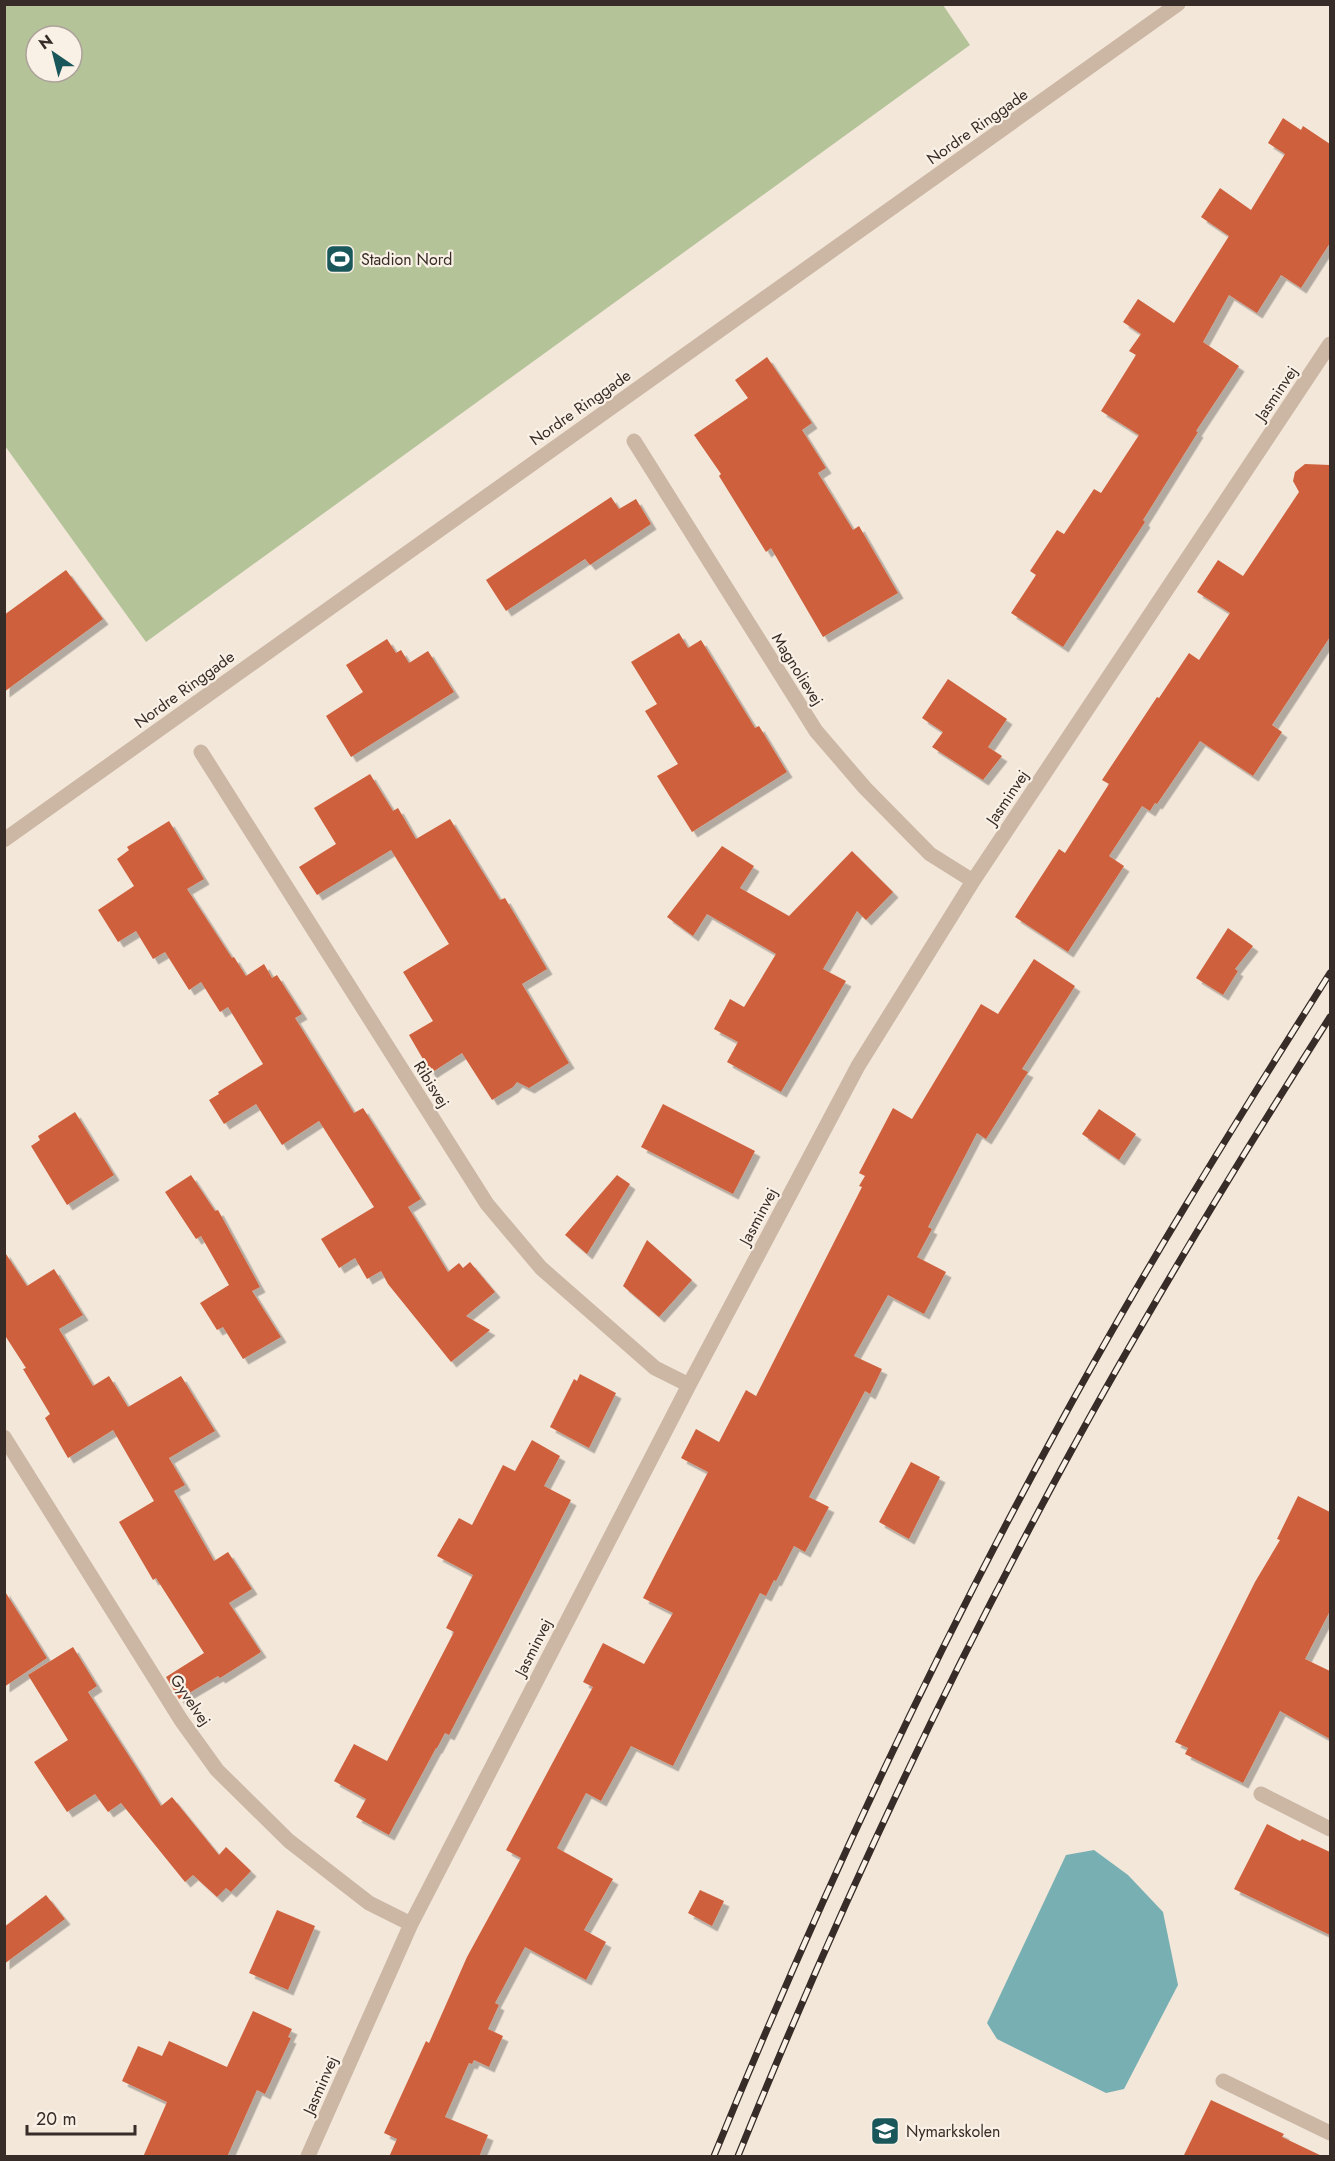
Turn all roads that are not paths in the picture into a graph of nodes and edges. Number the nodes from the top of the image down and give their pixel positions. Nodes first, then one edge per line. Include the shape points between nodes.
1 (1178, 4) edge
2 (1330, 344) edge
3 (634, 441) dead end
4 (201, 753) dead end
5 (4, 840) edge
6 (973, 880) junction
7 (688, 1385) junction
8 (4, 1437) edge
9 (1261, 1794) dead end
10 (1330, 1828) edge
11 (411, 1924) junction
12 (1223, 2081) dead end
13 (1330, 2133) edge
14 (308, 2157) edge

1 - 5 street, Nordre Ringgade
2 - 6 street, Jasminvej
3 - 6 street, Magnolievej via 816,731 930,854
4 - 7 street, Ribisvej via 487,1204 541,1268 656,1368
6 - 7 street, Jasminvej via 858,1066
7 - 11 street, Jasminvej
8 - 11 street, Gyvelvej via 181,1720 217,1770 289,1841 369,1903
9 - 10 street
11 - 14 street, Jasminvej
12 - 13 street

